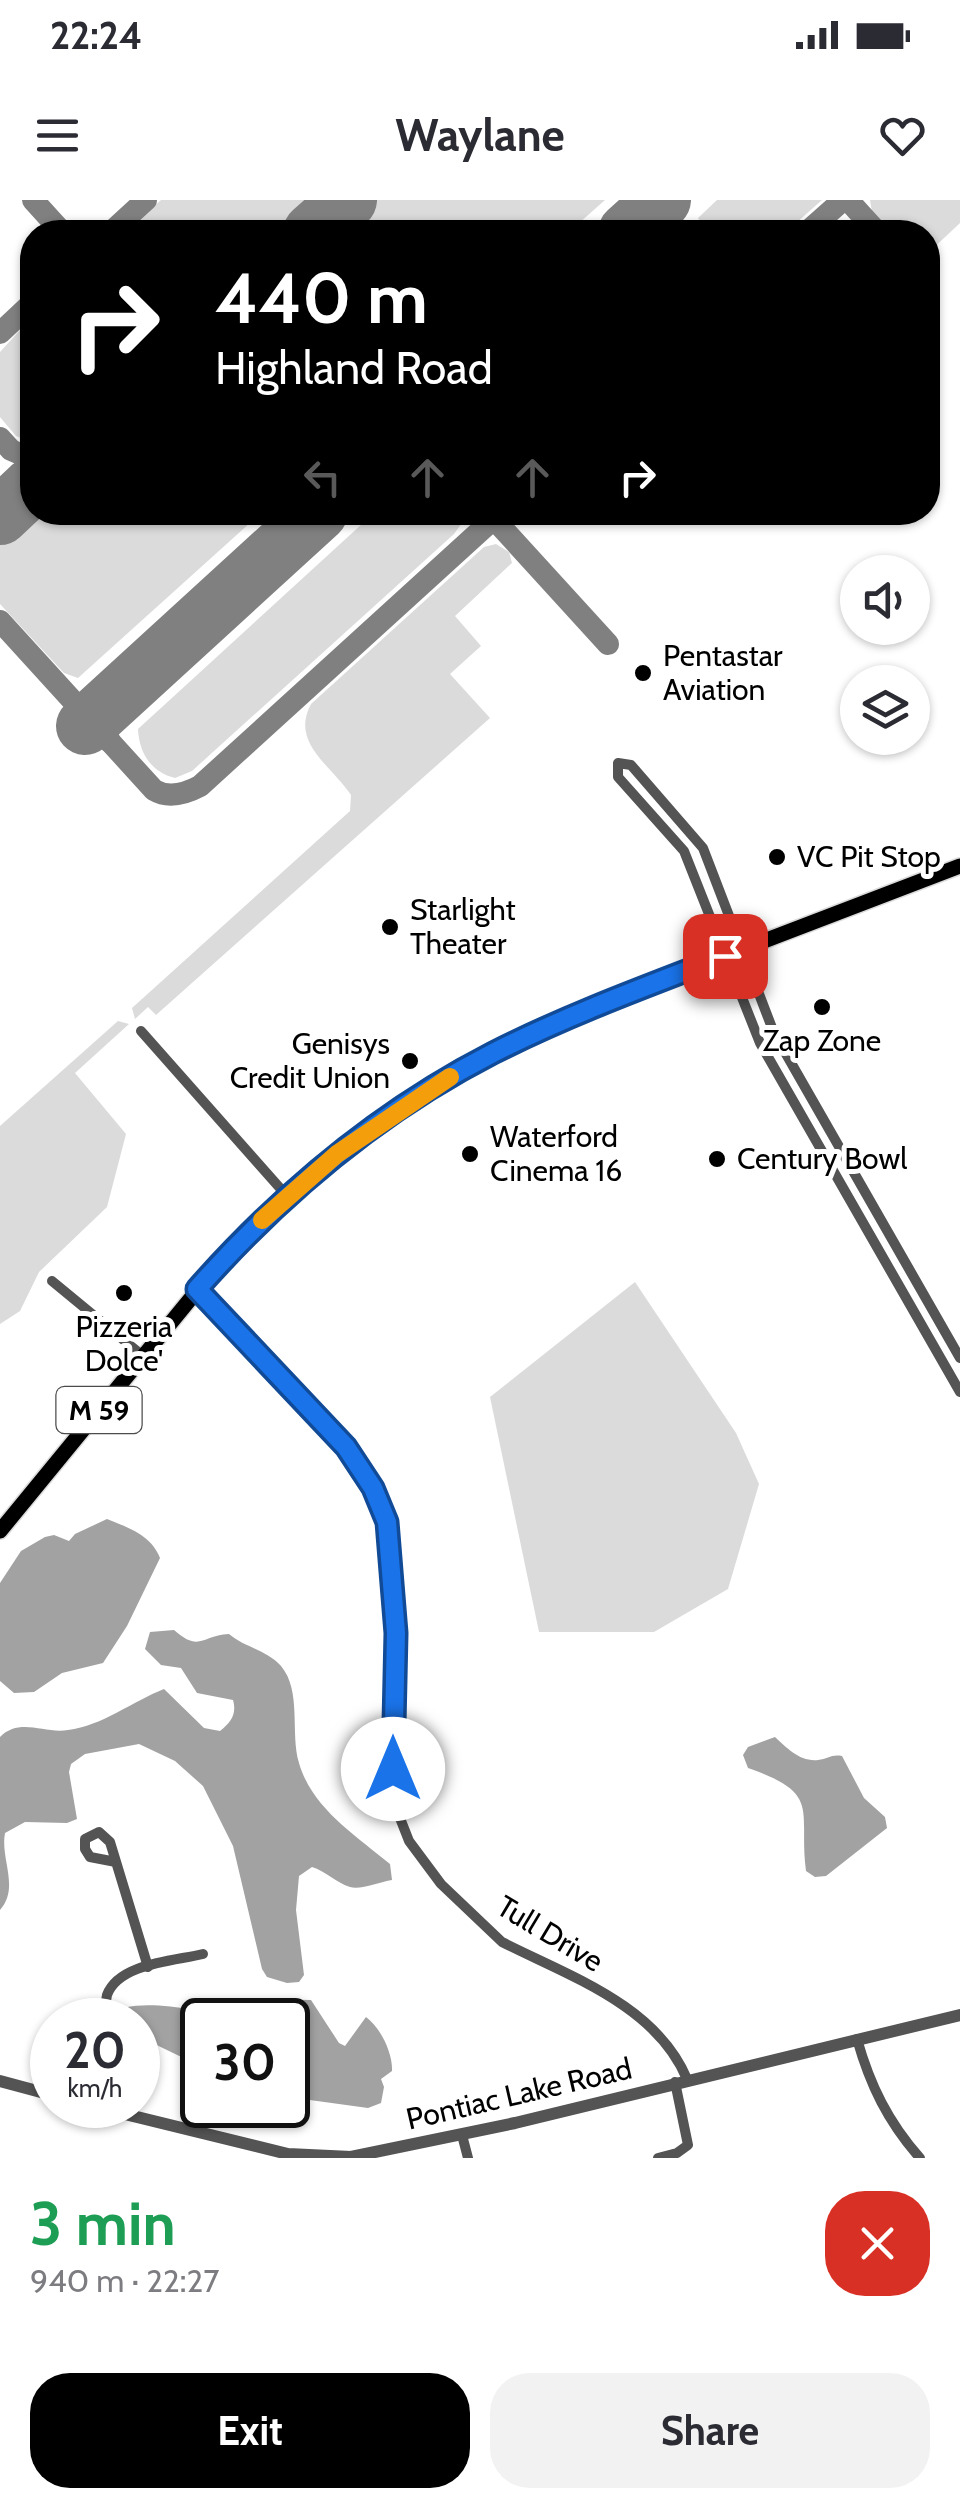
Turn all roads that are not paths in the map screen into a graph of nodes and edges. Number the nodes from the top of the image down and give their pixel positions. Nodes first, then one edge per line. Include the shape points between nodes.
1 (960, 866) edge
2 (742, 949) junction
3 (725, 956) junction
4 (142, 1031) dead end
5 (287, 1196) junction
6 (52, 1280) dead end
7 (197, 1289) junction
8 (143, 1356) junction
9 (960, 1358) edge
10 (960, 1392) edge
11 (0, 1531) edge
12 (116, 1862) dead end
13 (203, 1954) dead end
14 (148, 1967) junction
15 (106, 1998) edge
16 (960, 2015) edge
17 (856, 2039) junction
18 (0, 2081) edge
19 (681, 2081) junction
20 (30, 2090) edge
21 (160, 2118) edge
22 (462, 2134) junction
23 (309, 2157) edge
24 (468, 2158) edge
25 (658, 2158) edge
26 (920, 2158) edge

1 - 2 highway, M 59
2 - 3 highway, M 59
2 - 3 street via 697,838 631,766 618,762 618,778 684,850
2 - 9 street via 774,1033
3 - 5 highway, M 59 via 490,1054 388,1117
3 - 10 street via 760,1042
4 - 5 street
5 - 7 highway, M 59
6 - 8 street
7 - 8 highway, M 59
7 - 19 street, Tull Drive via 346,1447 387,1522 396,1633 394,1797 409,1841 440,1884 493,1935 644,2020 666,2041
8 - 11 highway, M 59
12 - 14 street
13 - 14 street
14 - 15 street via 115,1982
16 - 17 street, Pontiac Lake Road
17 - 19 street, Pontiac Lake Road
17 - 26 street via 886,2115
18 - 20 street
19 - 22 street, Pontiac Lake Road
19 - 25 street, Tull Drive via 688,2145
21 - 23 street, Pontiac Lake Road
22 - 23 street, Pontiac Lake Road via 351,2156
22 - 24 street

